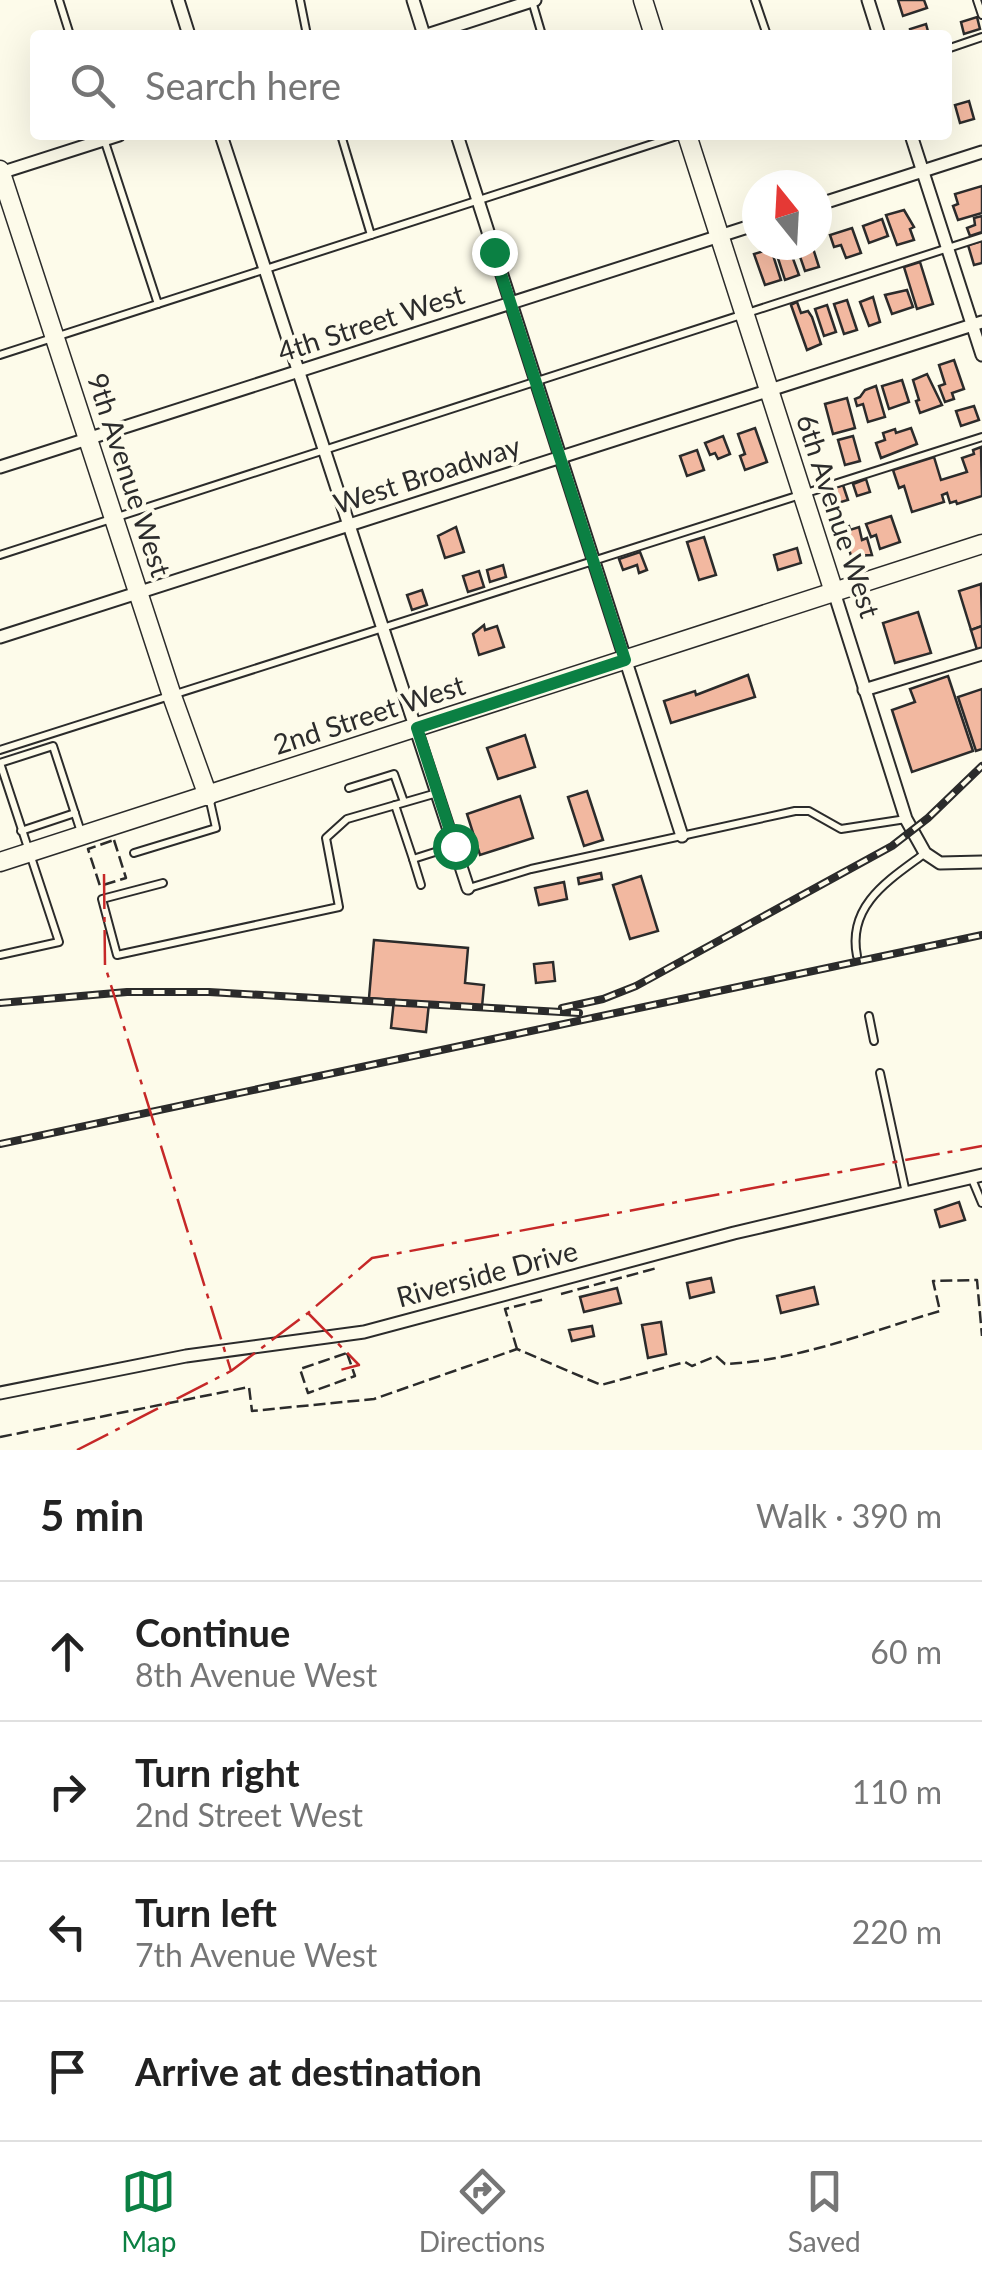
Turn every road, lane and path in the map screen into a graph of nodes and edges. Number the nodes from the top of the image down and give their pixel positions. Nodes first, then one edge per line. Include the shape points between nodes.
1 (59, 0) edge
2 (178, 0) edge
3 (300, 0) edge
4 (413, 0) edge
5 (533, 0) edge
6 (643, 0) edge
7 (755, 0) edge
8 (868, 0) edge
9 (977, 0) edge
10 (982, 15) edge
11 (68, 30) edge
12 (187, 30) edge
13 (306, 30) edge
14 (424, 30) edge
15 (441, 30) edge
16 (541, 30) edge
17 (652, 30) edge
18 (765, 30) edge
19 (877, 30) edge
20 (982, 37) edge
21 (952, 47) edge
22 (95, 140) edge
23 (105, 140) edge
24 (223, 140) edge
25 (342, 140) edge
26 (458, 140) edge
27 (668, 140) edge
28 (686, 140) edge
29 (913, 140) edge
30 (982, 152) edge
31 (922, 171) junction
32 (0, 172) edge
33 (478, 200) junction
34 (832, 200) edge
35 (742, 229) edge
36 (370, 235) junction
37 (720, 236) junction
38 (982, 237) edge
39 (947, 248) junction
40 (264, 270) junction
41 (158, 304) junction
42 (511, 304) junction
43 (746, 314) junction
44 (977, 324) edge
45 (55, 337) junction
46 (0, 355) edge
47 (982, 356) edge
48 (297, 373) junction
49 (535, 380) junction
50 (770, 391) junction
51 (982, 437) edge
52 (89, 439) junction
53 (322, 449) junction
54 (560, 459) junction
55 (0, 467) edge
56 (803, 495) junction
57 (114, 518) junction
58 (348, 526) junction
59 (982, 544) edge
60 (0, 554) edge
61 (594, 562) junction
62 (139, 592) junction
63 (834, 592) junction
64 (382, 629) junction
65 (0, 637) edge
66 (982, 654) edge
67 (625, 660) junction
68 (864, 690) junction
69 (172, 696) junction
70 (417, 728) junction
71 (0, 750) edge
72 (350, 788) dead end
73 (438, 792) junction
74 (208, 796) junction
75 (404, 802) junction
76 (395, 805) junction
77 (75, 813) junction
78 (906, 819) junction
79 (21, 831) junction
80 (82, 836) junction
81 (682, 836) junction
82 (455, 846) junction
83 (28, 853) junction
84 (134, 853) dead end
85 (926, 853) junction
86 (412, 859) junction
87 (0, 862) edge
88 (982, 862) edge
89 (163, 884) dead end
90 (421, 884) dead end
91 (468, 888) joint
92 (0, 955) edge
93 (857, 956) dead end
94 (869, 1016) dead end
95 (874, 1041) dead end
96 (880, 1073) dead end
97 (977, 1176) edge
98 (906, 1192) junction
99 (982, 1203) edge
100 (0, 1393) edge

1 - 11 lane
2 - 12 street
3 - 13 lane
4 - 14 street
5 - 15 street
5 - 16 lane
6 - 17 street
7 - 18 lane
8 - 19 street
9 - 10 lane
20 - 21 lane
22 - 32 street
23 - 41 lane
24 - 40 street
25 - 36 lane
26 - 33 street
27 - 33 lane
28 - 37 street, 6th Avenue West
29 - 31 street
30 - 31 street
31 - 34 street
31 - 39 street
32 - 45 street, 9th Avenue West
33 - 36 lane
33 - 42 street
35 - 37 street, 4th Street West
36 - 40 lane
37 - 42 street, 4th Street West
37 - 43 street, 6th Avenue West
38 - 39 lane
39 - 43 lane
39 - 44 street
40 - 41 lane
40 - 48 street
41 - 45 lane
42 - 48 street, 4th Street West
42 - 49 street
43 - 49 lane
43 - 50 street, 6th Avenue West
44 - 47 street
44 - 50 street, West Broadway
45 - 46 lane
45 - 52 street, 9th Avenue West
48 - 52 street, 4th Street West
48 - 53 street
49 - 53 lane
49 - 54 street
50 - 54 street, West Broadway
50 - 56 street, 6th Avenue West
51 - 56 lane
52 - 55 street, 4th Street West
52 - 57 street, 9th Avenue West
53 - 57 lane
53 - 58 street
54 - 58 street, West Broadway
54 - 61 street
56 - 61 lane
56 - 63 street, 6th Avenue West
57 - 60 lane
57 - 62 street, 9th Avenue West
58 - 62 street, West Broadway
58 - 64 street
59 - 63 street, 2nd Street West
61 - 64 lane
61 - 67 street
62 - 65 street, West Broadway
62 - 69 street, 9th Avenue West
63 - 67 street, 2nd Street West
63 - 68 street, 6th Avenue West
64 - 69 lane
64 - 70 street
66 - 68 street
67 - 70 street, 2nd Street West
67 - 81 street
68 - 78 street, 6th Avenue West
69 - 71 lane
69 - 74 street, 9th Avenue West
70 - 73 street
70 - 74 street, 2nd Street West
72 - 75 lane via 394,774
73 - 75 lane
73 - 82 street
74 - 80 street, 2nd Street West
74 - 84 lane via 216,828
75 - 76 lane
76 - 86 lane
76 - 89 lane via 348,819 326,838 339,906 117,955 102,899
77 - 79 lane
77 - 79 lane via 54,746 0,763
77 - 80 lane
78 - 81 lane via 841,828 795,811
78 - 85 street, 6th Avenue West
79 - 83 lane
80 - 83 street, 2nd Street West
81 - 91 lane
82 - 86 lane
82 - 91 street
83 - 87 street, 2nd Street West
83 - 92 lane via 58,942
85 - 88 street via 940,863
85 - 93 lane via 868,899 856,930
86 - 90 lane
94 - 95 lane
96 - 98 lane
97 - 98 street, Riverside Drive
97 - 99 lane
98 - 100 street, Riverside Drive via 364,1332 186,1356

